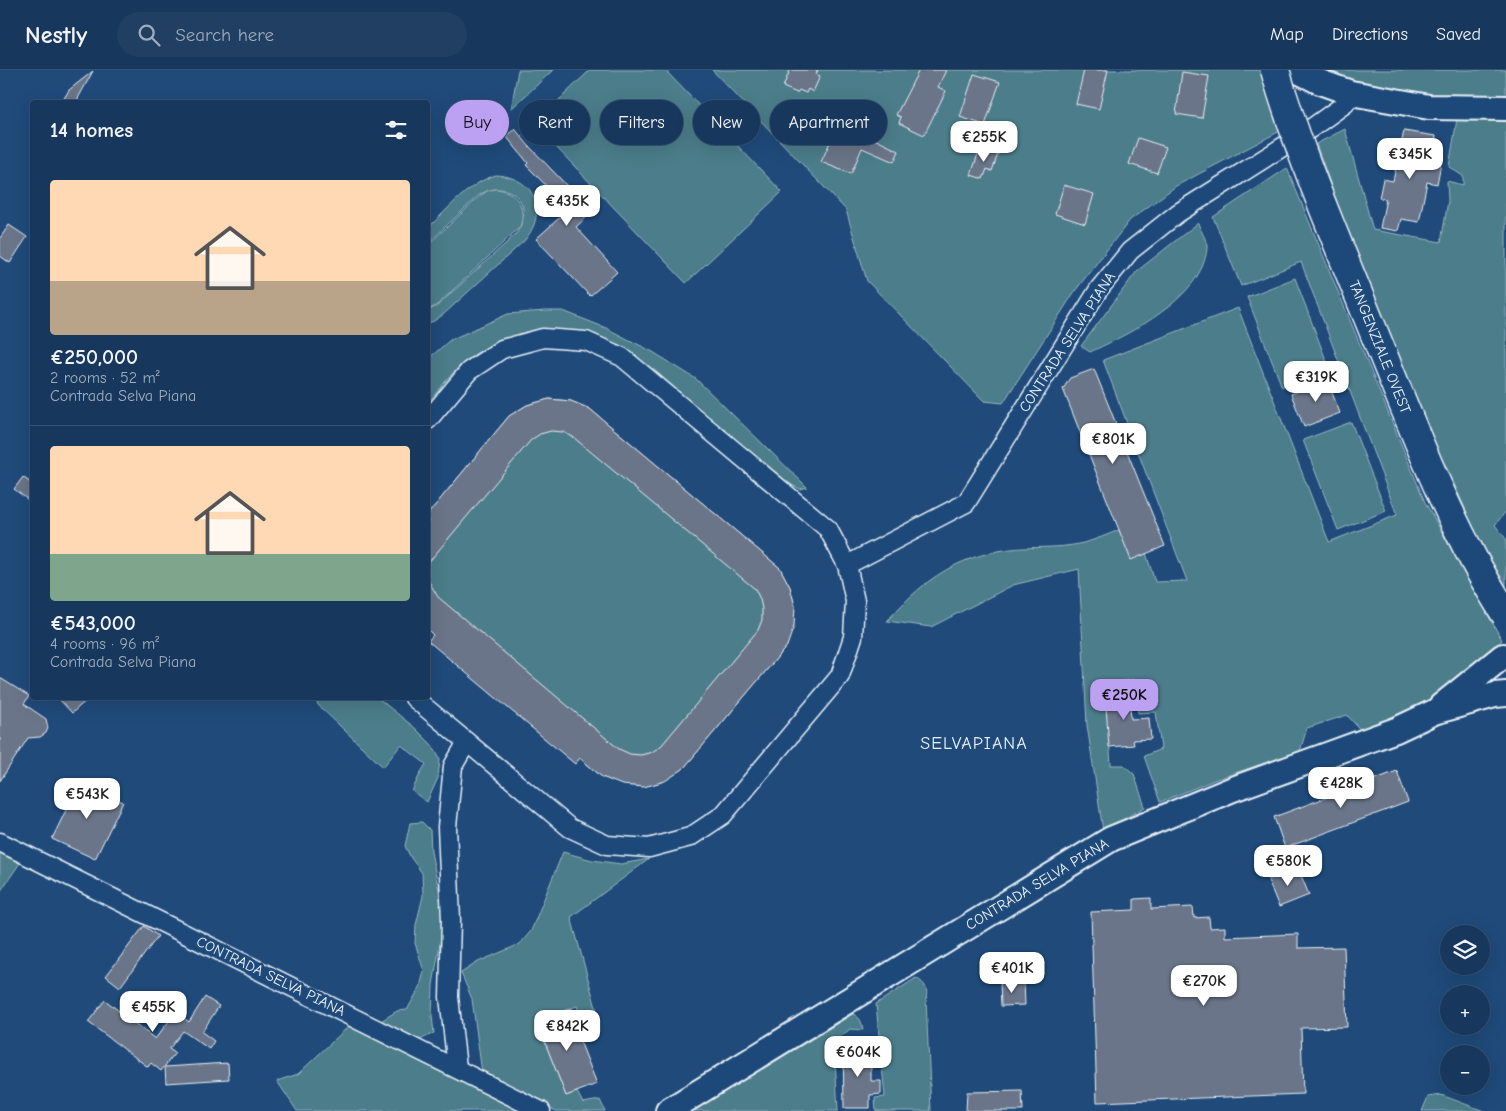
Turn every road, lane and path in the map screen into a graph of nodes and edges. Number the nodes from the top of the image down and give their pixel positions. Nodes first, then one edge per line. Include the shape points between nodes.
1 (1275, 70) edge
2 (1296, 70) edge
3 (1351, 93) junction
4 (1506, 108) edge
5 (430, 418) edge
6 (847, 565) junction
7 (1506, 615) edge
8 (1505, 653) edge
9 (1506, 683) edge
10 (1506, 694) edge
11 (416, 700) edge
12 (1434, 712) junction
13 (467, 742) junction
14 (0, 842) edge
15 (457, 1068) junction
16 (541, 1111) edge
17 (668, 1111) edge

1 - 7 main road, TANGENZIALE OVEST, bridge via 1286,109 1439,493
2 - 3 street
3 - 4 street via 1429,107
3 - 6 street, CONTRADA SELVA PIANA via 1345,104 1178,213 1130,251 1099,289 966,503
5 - 6 street via 469,371 502,349 543,338 586,341 622,357 828,529
6 - 13 street via 855,601 853,637 840,676 724,815 690,837 649,848 607,844 570,828
8 - 9 street via 1501,670
8 - 12 street
10 - 12 street
11 - 13 street
12 - 17 street, CONTRADA SELVA PIANA via 1396,730 1233,789 1111,839
13 - 15 street via 453,766 447,827 452,920 449,997
14 - 15 street, CONTRADA SELVA PIANA
15 - 16 street, CONTRADA SELVA PIANA

